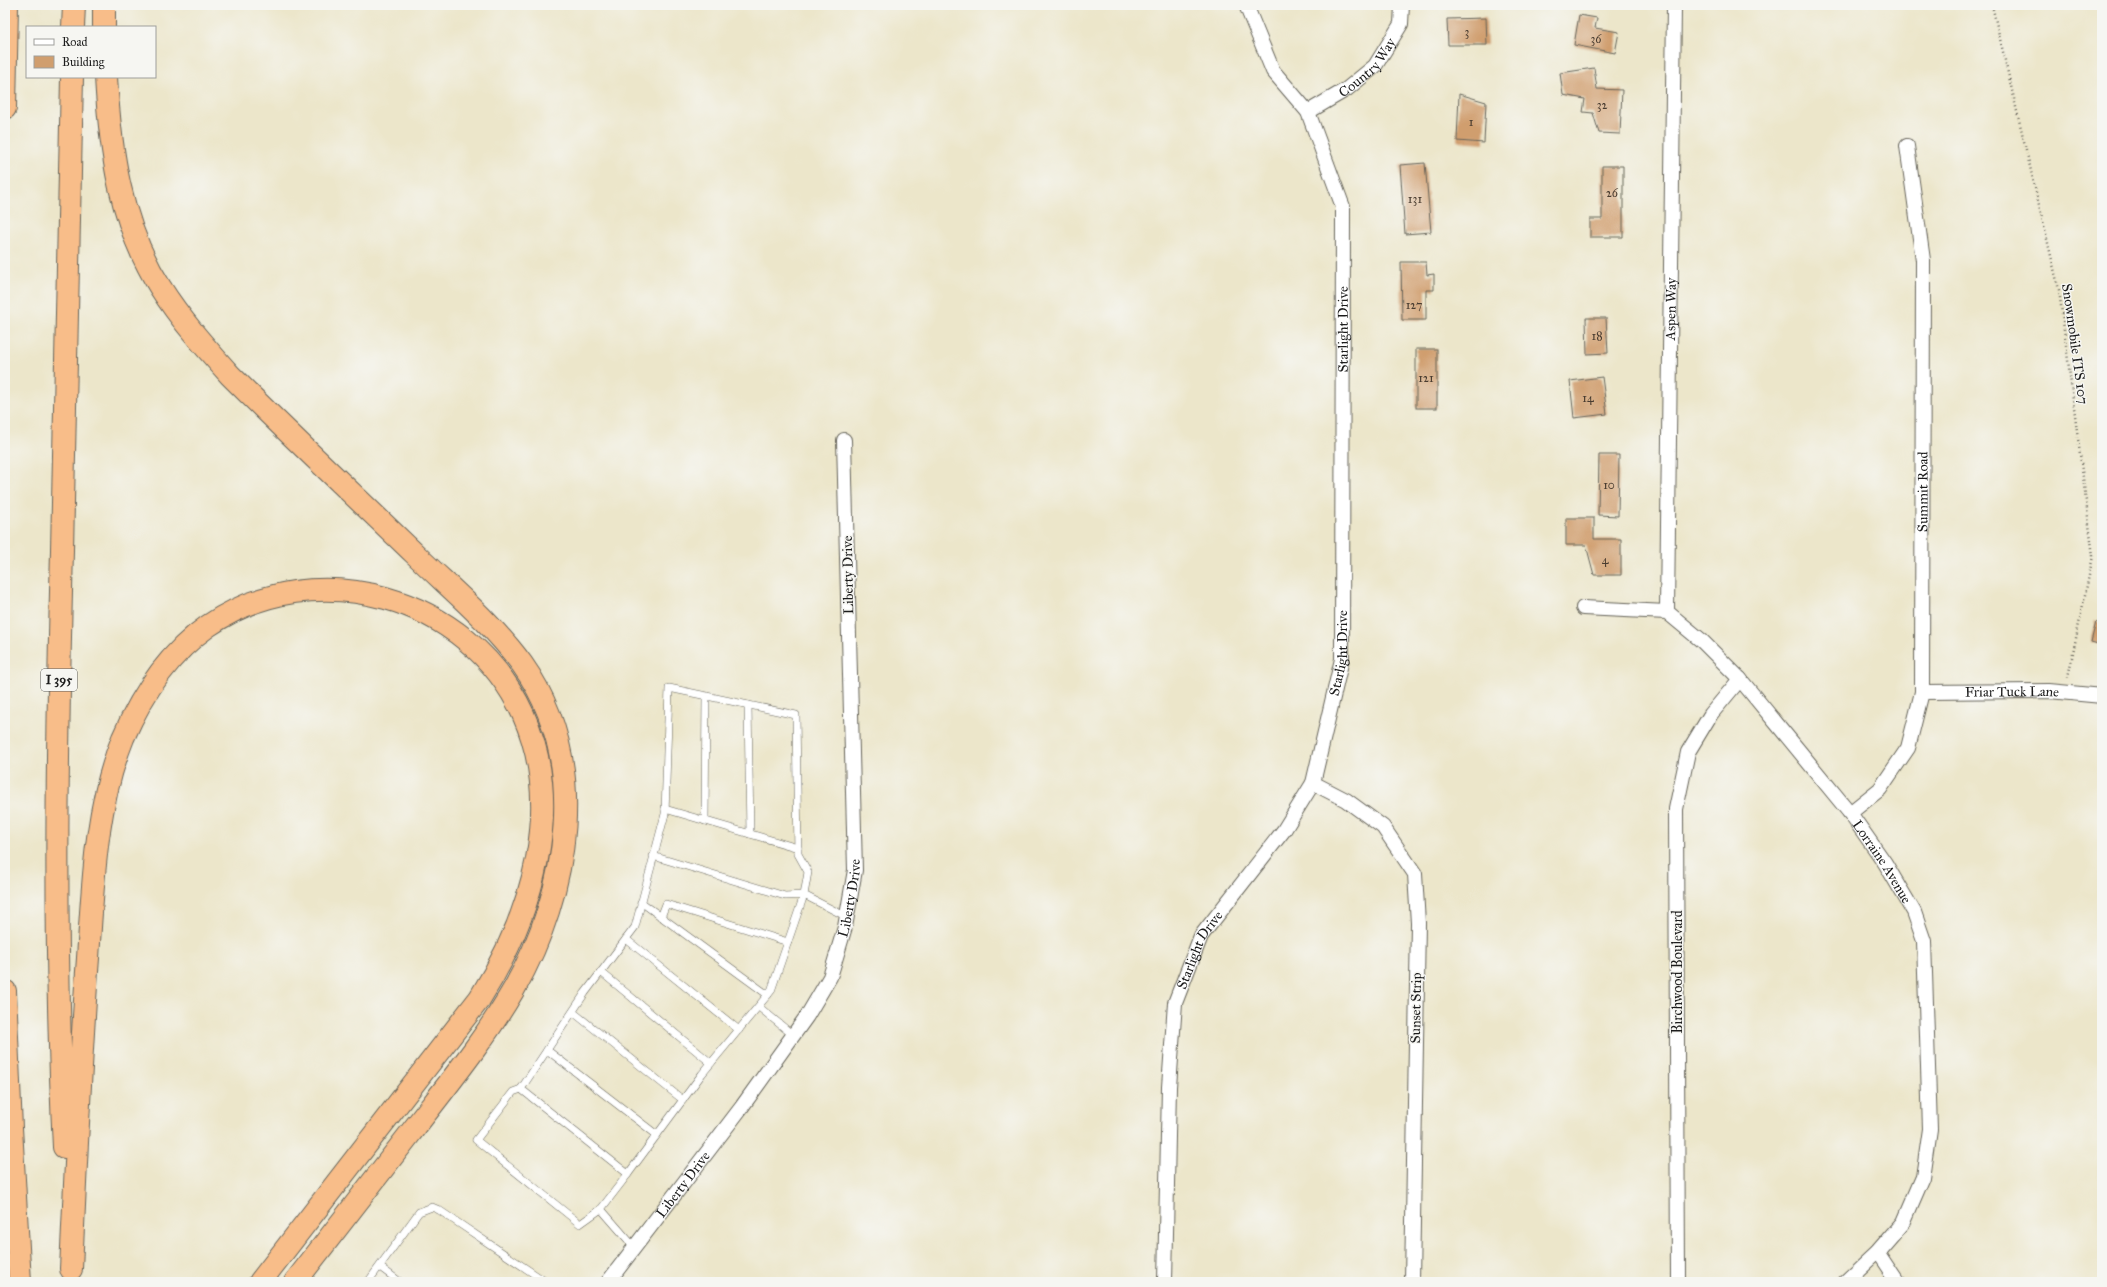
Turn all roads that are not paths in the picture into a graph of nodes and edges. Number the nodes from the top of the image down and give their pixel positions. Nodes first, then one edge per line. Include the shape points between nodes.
1 (7, 5) edge
2 (74, 5) edge
3 (104, 5) edge
4 (1246, 5) edge
5 (1402, 5) edge
6 (1674, 5) edge
7 (73, 26) edge
8 (104, 26) edge
9 (72, 78) edge
10 (106, 78) edge
11 (5, 108) edge
12 (1308, 112) junction
13 (1907, 146) dead end
14 (844, 440) dead end
15 (1583, 608) dead end
16 (1667, 612) junction
17 (1740, 679) junction
18 (1922, 692) junction
19 (706, 696) junction
20 (2102, 696) edge
21 (748, 705) junction
22 (1313, 783) junction
23 (665, 810) junction
24 (1850, 813) junction
25 (705, 821) junction
26 (750, 834) junction
27 (798, 848) junction
28 (653, 856) junction
29 (804, 895) junction
30 (641, 902) junction
31 (661, 917) junction
32 (847, 917) junction
33 (626, 939) junction
34 (788, 942) junction
35 (601, 972) junction
36 (5, 991) edge
37 (768, 995) junction
38 (759, 1007) junction
39 (572, 1012) junction
40 (739, 1030) junction
41 (793, 1035) junction
42 (547, 1050) junction
43 (711, 1063) junction
44 (521, 1089) junction
45 (683, 1100) junction
46 (657, 1136) junction
47 (628, 1174) junction
48 (601, 1209) junction
49 (634, 1248) junction
50 (1877, 1252) junction
51 (380, 1267) junction
52 (71, 1276) edge
53 (20, 1282) edge
54 (260, 1282) edge
55 (295, 1282) edge
56 (368, 1282) edge
57 (400, 1282) edge
58 (546, 1282) edge
59 (608, 1282) edge
60 (1165, 1282) edge
61 (1412, 1282) edge
62 (1678, 1282) edge
63 (1845, 1282) edge
64 (1897, 1282) edge

1 - 11 highway
2 - 7 highway
3 - 8 highway
4 - 12 street, Starlight Drive via 1272,71
5 - 12 street, Country Way via 1401,24 1375,66 1347,89
6 - 16 street, Aspen Way
9 - 52 highway, I 395 via 58,821 61,1078
10 - 55 highway via 110,129 120,191 138,244 159,286 187,326 230,375 509,648 532,680 547,710 558,741 564,772 565,823 557,880 542,929 522,974 472,1053
12 - 22 street, Starlight Drive via 1343,207 1342,659
13 - 18 street, Summit Road via 1923,260
14 - 32 street, Liberty Drive via 855,870
15 - 16 street
16 - 17 street, Lorraine Avenue via 1702,641
17 - 24 street, Lorraine Avenue
17 - 62 street, Birchwood Boulevard via 1711,714 1688,752 1676,809
18 - 20 street, Friar Tuck Lane via 2049,691
18 - 24 street, Summit Road via 1908,748 1880,788
19 - 21 lane
19 - 23 lane via 669,688
19 - 25 lane
21 - 26 lane
21 - 27 lane via 796,715
22 - 60 street, Starlight Drive via 1284,830 1200,936 1175,1002
22 - 61 street, Sunset Strip via 1346,800 1383,827 1415,874 1418,923
23 - 25 lane
23 - 28 lane
24 - 50 street, Lorraine Avenue via 1885,862 1914,912 1924,941 1930,1129 1923,1177 1904,1221
25 - 26 lane
26 - 27 lane
27 - 29 lane via 798,854 808,872
28 - 29 lane via 784,896
28 - 30 lane
29 - 32 lane
29 - 34 lane
30 - 31 lane
30 - 33 lane via 635,927
31 - 34 lane via 666,904
31 - 37 lane
32 - 41 street, Liberty Drive via 830,977
33 - 35 lane
33 - 40 lane
34 - 37 lane
35 - 39 lane
35 - 43 lane
36 - 53 highway
37 - 38 lane
38 - 40 lane
38 - 41 lane
39 - 42 lane
39 - 45 lane
40 - 43 lane
41 - 49 street, Liberty Drive
42 - 44 lane
42 - 46 lane
43 - 45 lane
44 - 47 lane
44 - 48 lane via 513,1092 476,1140 580,1224
45 - 46 lane
46 - 47 lane
47 - 48 lane
48 - 49 lane
49 - 59 street, Liberty Drive
50 - 63 street, Lorraine Avenue
50 - 64 street
51 - 56 lane
51 - 57 lane
51 - 58 lane via 419,1212 432,1207
52 - 54 highway via 82,1045 94,876 104,809 122,743 140,704 162,670 183,646 217,620 242,607 283,594 310,590 356,591 384,596 428,614 467,641 499,675 522,714 536,755 542,803 539,849 519,922 499,967 480,998

